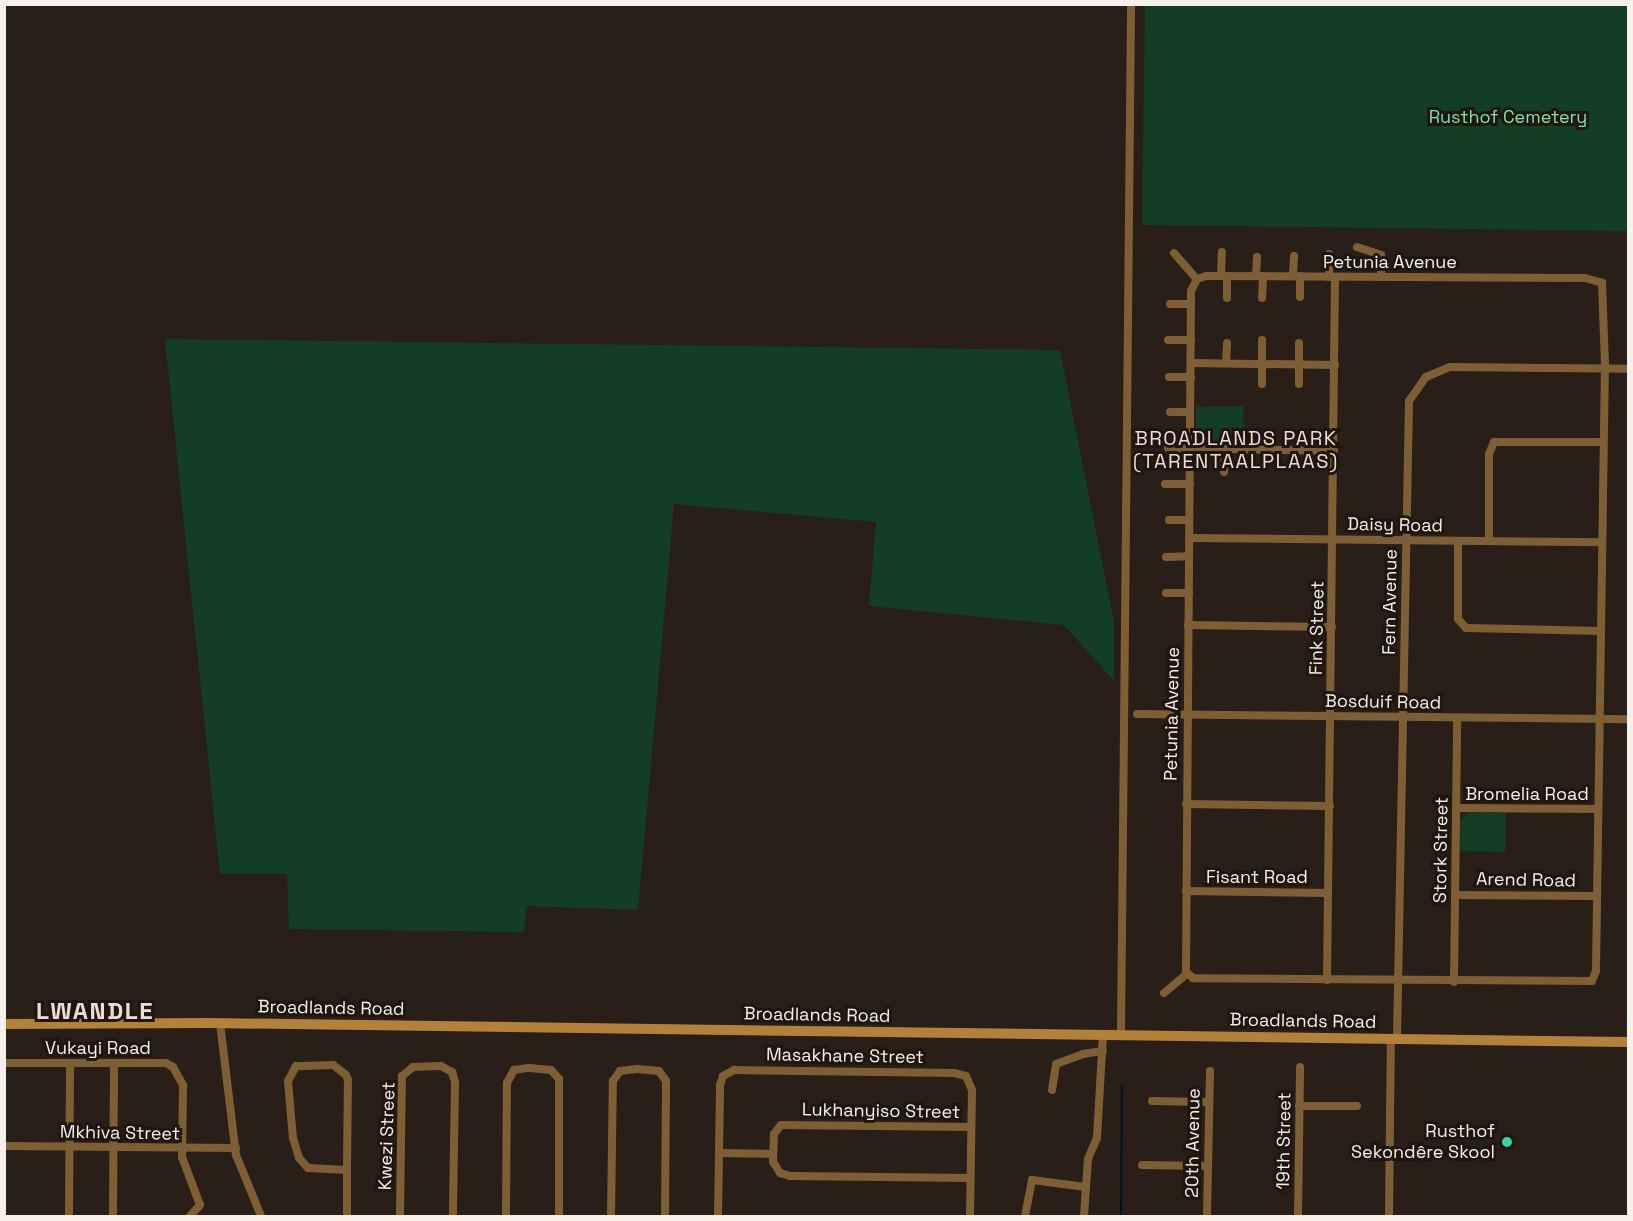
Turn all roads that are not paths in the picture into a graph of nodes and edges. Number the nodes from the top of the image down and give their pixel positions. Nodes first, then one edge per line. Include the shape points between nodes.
1 (1131, 4) edge
2 (1358, 247) dead end
3 (1222, 252) dead end
4 (1174, 253) dead end
5 (1329, 254) dead end
6 (1294, 256) dead end
7 (1257, 258) dead end
8 (1224, 276) junction
9 (1259, 276) junction
10 (1297, 276) junction
11 (1332, 277) junction
12 (1381, 277) junction
13 (1197, 279) junction
14 (1300, 297) dead end
15 (1227, 298) dead end
16 (1262, 298) dead end
17 (1170, 304) dead end
18 (1191, 304) junction
19 (1168, 340) dead end
20 (1191, 340) junction
21 (1262, 340) dead end
22 (1227, 343) dead end
23 (1299, 344) dead end
24 (1191, 363) junction
25 (1226, 363) junction
26 (1262, 364) junction
27 (1299, 364) junction
28 (1335, 365) junction
29 (1604, 369) junction
30 (1629, 369) edge
31 (1168, 376) dead end
32 (1191, 376) junction
33 (1262, 384) dead end
34 (1299, 384) dead end
35 (1170, 412) dead end
36 (1190, 412) junction
37 (1602, 442) junction
38 (1168, 448) dead end
39 (1190, 449) junction
40 (1226, 450) junction
41 (1334, 451) junction
42 (1224, 472) dead end
43 (1166, 484) dead end
44 (1190, 484) junction
45 (1169, 520) dead end
46 (1189, 520) junction
47 (1189, 538) junction
48 (1333, 539) junction
49 (1406, 540) junction
50 (1458, 541) junction
51 (1489, 541) junction
52 (1601, 542) junction
53 (1166, 556) dead end
54 (1189, 556) junction
55 (1189, 592) junction
56 (1166, 593) dead end
57 (1188, 625) junction
58 (1332, 627) junction
59 (1600, 631) junction
60 (1137, 714) dead end
61 (1187, 715) junction
62 (1331, 717) junction
63 (1404, 717) junction
64 (1457, 718) junction
65 (1629, 719) edge
66 (1599, 720) junction
67 (1186, 804) junction
68 (1330, 806) junction
69 (1456, 808) junction
70 (1598, 809) junction
71 (1186, 891) junction
72 (1328, 892) junction
73 (1455, 895) junction
74 (1597, 896) junction
75 (1187, 974) junction
76 (1327, 980) junction
77 (1400, 981) junction
78 (1454, 982) junction
79 (1164, 993) dead end
80 (220, 1023) junction
81 (4, 1024) edge
82 (1103, 1035) junction
83 (1121, 1035) junction
84 (1394, 1039) junction
85 (1629, 1042) edge
86 (1103, 1052) junction
87 (4, 1063) edge
88 (70, 1063) junction
89 (114, 1064) junction
90 (1299, 1067) dead end
91 (1210, 1071) dead end
92 (1052, 1090) dead end
93 (1152, 1101) dead end
94 (1209, 1102) junction
95 (1299, 1106) junction
96 (1357, 1106) dead end
97 (971, 1127) junction
98 (4, 1146) edge
99 (70, 1147) junction
100 (114, 1148) junction
101 (183, 1148) junction
102 (236, 1148) junction
103 (719, 1153) junction
104 (773, 1154) junction
105 (1142, 1165) dead end
106 (1208, 1166) junction
107 (347, 1170) junction
108 (970, 1178) junction
109 (1086, 1187) junction
110 (69, 1216) edge
111 (113, 1216) edge
112 (190, 1216) edge
113 (261, 1216) edge
114 (347, 1216) edge
115 (400, 1216) edge
116 (453, 1216) edge
117 (506, 1216) edge
118 (559, 1216) edge
119 (611, 1216) edge
120 (665, 1216) edge
121 (718, 1216) edge
122 (970, 1216) edge
123 (1025, 1216) edge
124 (1084, 1216) edge
125 (1207, 1216) edge
126 (1298, 1216) edge
127 (1389, 1216) edge

1 - 83 street
2 - 12 street via 1381,255
3 - 8 street
4 - 13 street
5 - 11 street, Fink Street
6 - 10 street
7 - 9 street
8 - 9 street, Petunia Avenue
8 - 13 street, Petunia Avenue
8 - 15 street
9 - 10 street, Petunia Avenue
9 - 16 street
10 - 11 street, Petunia Avenue
10 - 14 street
11 - 12 street, Petunia Avenue
11 - 28 street, Fink Street
12 - 29 street, Petunia Avenue via 1598,280 1605,292
13 - 18 street, Petunia Avenue
17 - 18 street
18 - 20 street, Petunia Avenue
19 - 20 street
20 - 24 street, Petunia Avenue
21 - 26 street
22 - 25 street
23 - 27 street
24 - 25 street
24 - 32 street, Petunia Avenue
25 - 26 street
26 - 27 street
26 - 33 street
27 - 28 street
27 - 34 street
28 - 41 street, Fink Street
29 - 30 street, Fern Avenue
29 - 37 street, Petunia Avenue
29 - 49 street, Fern Avenue via 1453,367 1426,377 1414,389 1408,406
31 - 32 street
32 - 36 street, Petunia Avenue
35 - 36 street
36 - 39 street, Petunia Avenue
37 - 51 street via 1494,442 1490,454
37 - 52 street, Petunia Avenue
38 - 39 street
39 - 40 street
39 - 44 street, Petunia Avenue
40 - 41 street
40 - 42 street
41 - 48 street, Fink Street
43 - 44 street
44 - 46 street, Petunia Avenue
45 - 46 street
46 - 47 street, Petunia Avenue
47 - 48 street, Daisy Road
47 - 54 street, Petunia Avenue
48 - 49 street, Daisy Road
48 - 58 street, Fink Street
49 - 50 street, Daisy Road
49 - 63 street, Fern Avenue
50 - 51 street, Daisy Road
50 - 59 street via 1458,619 1466,628
51 - 52 street, Daisy Road
52 - 59 street, Petunia Avenue
53 - 54 street
54 - 55 street, Petunia Avenue
55 - 56 street
55 - 57 street, Petunia Avenue
57 - 58 street
57 - 61 street, Petunia Avenue
58 - 62 street, Fink Street
59 - 66 street, Petunia Avenue
60 - 61 street, Bosduif Road
61 - 62 street, Bosduif Road
61 - 67 street, Petunia Avenue
62 - 63 street, Bosduif Road
62 - 68 street, Fink Street
63 - 64 street, Bosduif Road
63 - 77 street, Fern Avenue
64 - 66 street, Bosduif Road
64 - 69 street, Stork Street
65 - 66 street, Bosduif Road
66 - 70 street, Petunia Avenue
67 - 68 street
67 - 71 street, Petunia Avenue
68 - 72 street, Fink Street
69 - 70 street, Bromelia Road
69 - 73 street, Stork Street
70 - 74 street, Petunia Avenue
71 - 72 street, Fisant Road
71 - 75 street, Petunia Avenue
72 - 76 street, Fink Street
73 - 74 street, Arend Road
73 - 78 street, Stork Street
74 - 78 street, Petunia Avenue via 1596,971 1592,981
75 - 76 street, Petunia Avenue via 1193,978
75 - 79 street
76 - 77 street, Petunia Avenue
77 - 78 street, Petunia Avenue
77 - 84 street, Fern Avenue
80 - 81 main road, Broadlands Road
80 - 82 main road, Broadlands Road
80 - 102 street
82 - 83 main road, Broadlands Road
82 - 86 street
83 - 84 main road, Broadlands Road
84 - 85 main road, Broadlands Road
84 - 127 street, Fern Avenue
86 - 92 street via 1083,1054 1056,1064
86 - 109 street via 1097,1138 1088,1159
87 - 88 street, Vukayi Road
88 - 89 street, Vukayi Road
88 - 99 street
89 - 100 street
89 - 101 street, Vukayi Road via 166,1063 179,1073 183,1085
90 - 95 street, 19th Street
91 - 94 street, 20th Avenue
93 - 94 street
94 - 106 street, 20th Avenue
95 - 96 street
95 - 126 street, 19th Street
97 - 103 street, Masakhane Street via 971,1082 961,1074 734,1070 723,1076 720,1085
97 - 104 street, Lukhanyiso Street via 788,1124 781,1125 774,1134
97 - 108 street, Masakhane Street
98 - 99 street, Mkhiva Street
99 - 100 street, Mkhiva Street
99 - 110 street
100 - 101 street, Mkhiva Street
100 - 111 street
101 - 102 street, Mkhiva Street
101 - 112 street, Vukayi Road via 184,1165 200,1205
102 - 113 street via 240,1168
103 - 104 street
103 - 121 street, Masakhane Street
104 - 108 street via 775,1169 790,1176
105 - 106 street
106 - 125 street, 20th Avenue
107 - 107 street via 346,1074 333,1065 296,1066 288,1081 293,1138 299,1158 309,1168
107 - 114 street
108 - 122 street, Masakhane Street
109 - 123 street via 1032,1180
109 - 124 street
115 - 116 street, Kwezi Street via 402,1076 413,1066 441,1066 452,1072 455,1082
117 - 118 street via 507,1083 514,1070 529,1068 551,1070 559,1078
119 - 120 street via 613,1081 620,1071 637,1069 659,1071 666,1081

